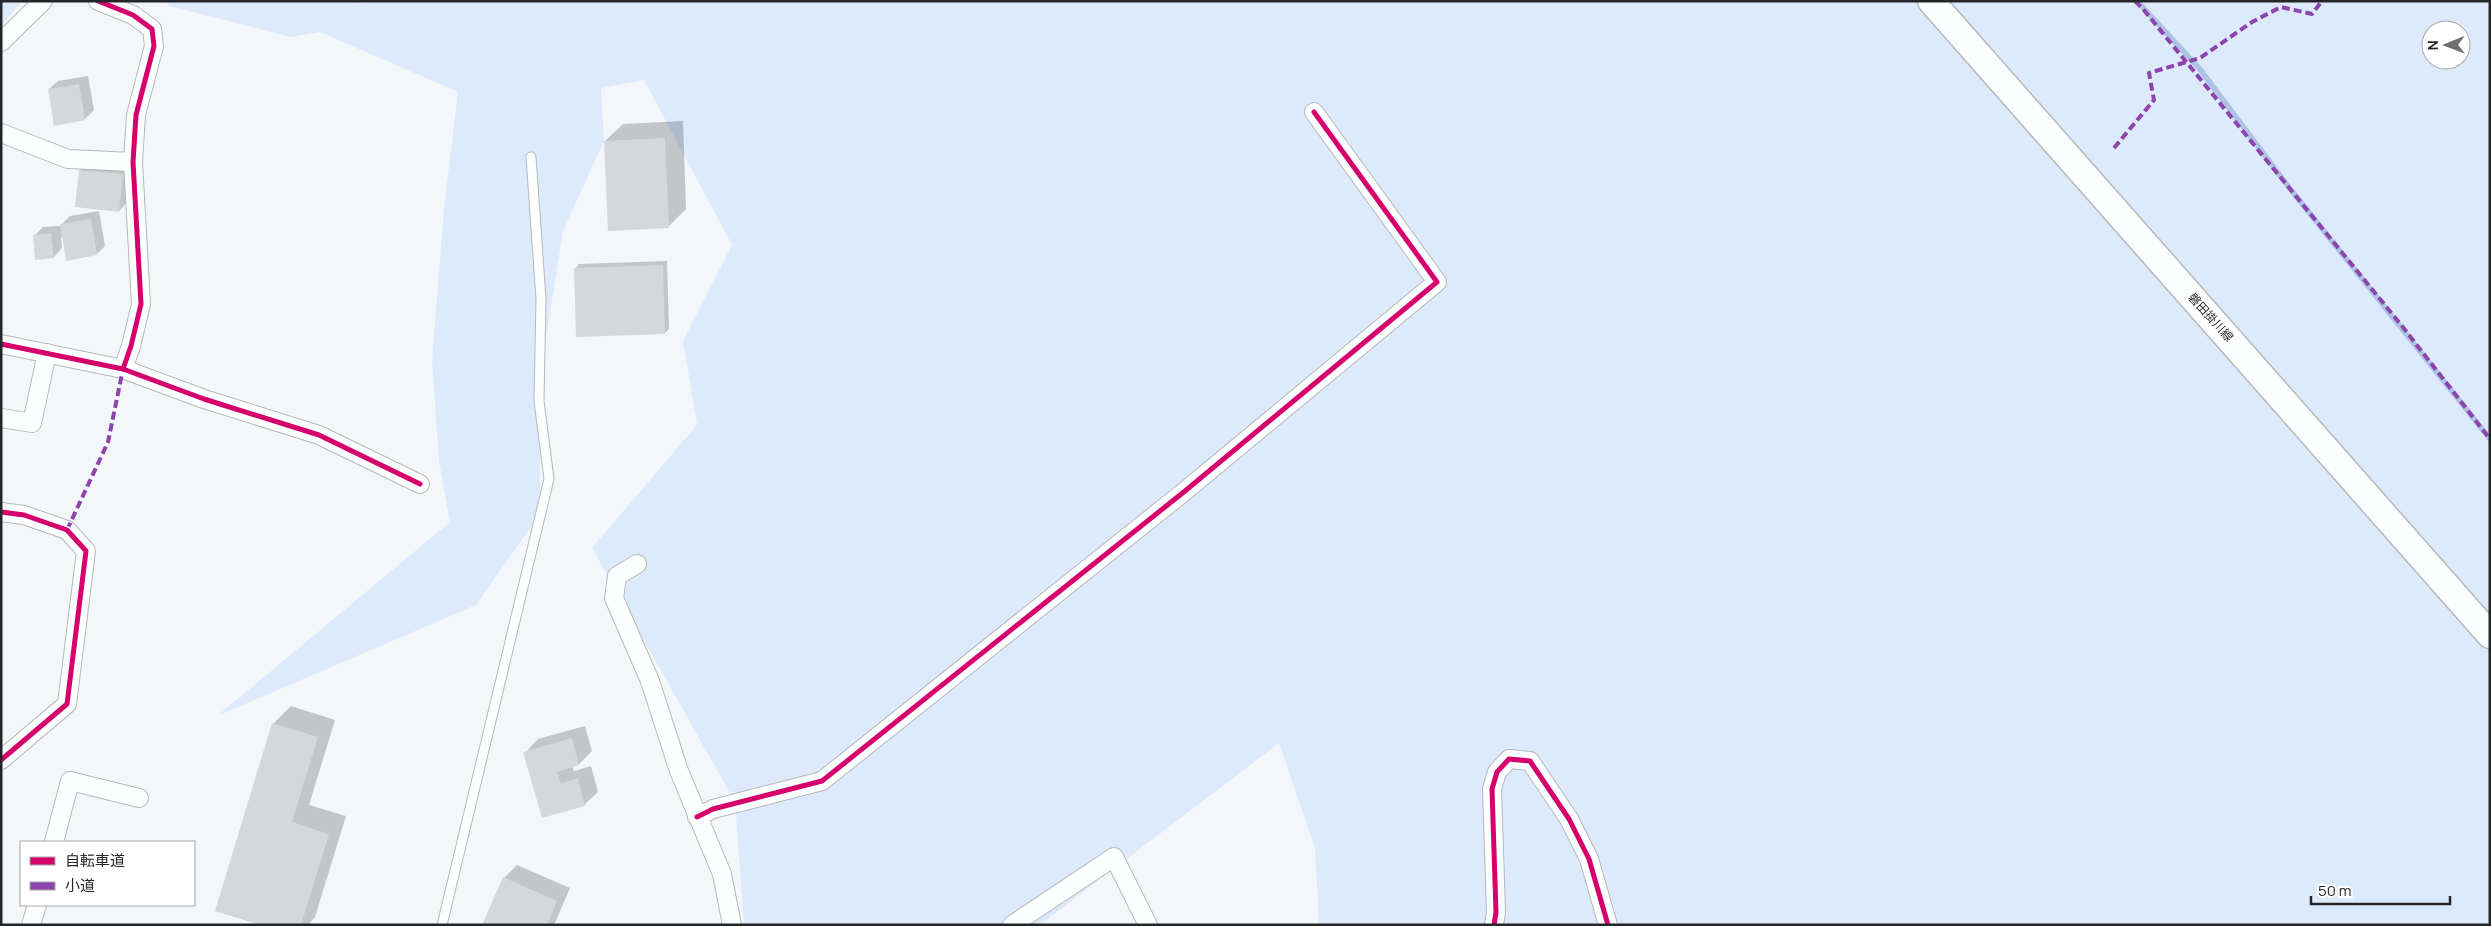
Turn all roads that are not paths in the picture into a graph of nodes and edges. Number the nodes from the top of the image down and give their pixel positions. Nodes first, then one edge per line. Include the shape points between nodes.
1 (43, 1) edge
2 (98, 1) edge
3 (1931, 1) edge
4 (1, 42) edge
5 (1314, 112) dead end
6 (1, 133) edge
7 (531, 158) dead end
8 (133, 162) junction
9 (1, 344) edge
10 (47, 353) junction
11 (123, 369) junction
12 (1, 418) edge
13 (420, 484) dead end
14 (1, 512) edge
15 (637, 564) dead end
16 (2490, 634) edge
17 (1, 760) edge
18 (138, 798) dead end
19 (697, 817) junction
20 (54, 841) edge
21 (37, 906) edge
22 (31, 925) edge
23 (442, 925) edge
24 (732, 925) edge
25 (1012, 925) edge
26 (1148, 925) edge
27 (1494, 925) edge
28 (1608, 925) edge

1 - 4 street
2 - 8 street via 132,15 152,29 154,46 136,115
3 - 16 main road, 磐田掛川線
5 - 19 street via 1437,282 1185,491 822,781 714,809
6 - 8 street via 68,159
7 - 23 lane via 541,299 539,401 548,479
8 - 11 street via 141,304
9 - 10 street
10 - 11 street
10 - 12 street via 32,423
11 - 13 street via 318,435
14 - 17 street via 24,515 67,530 86,551 68,704
15 - 19 street via 616,576 614,598 650,681
18 - 20 street via 70,781
19 - 24 street via 722,874
21 - 22 street
25 - 26 street via 1114,857
27 - 28 street via 1492,789 1497,772 1509,759 1530,761 1569,819 1589,859

